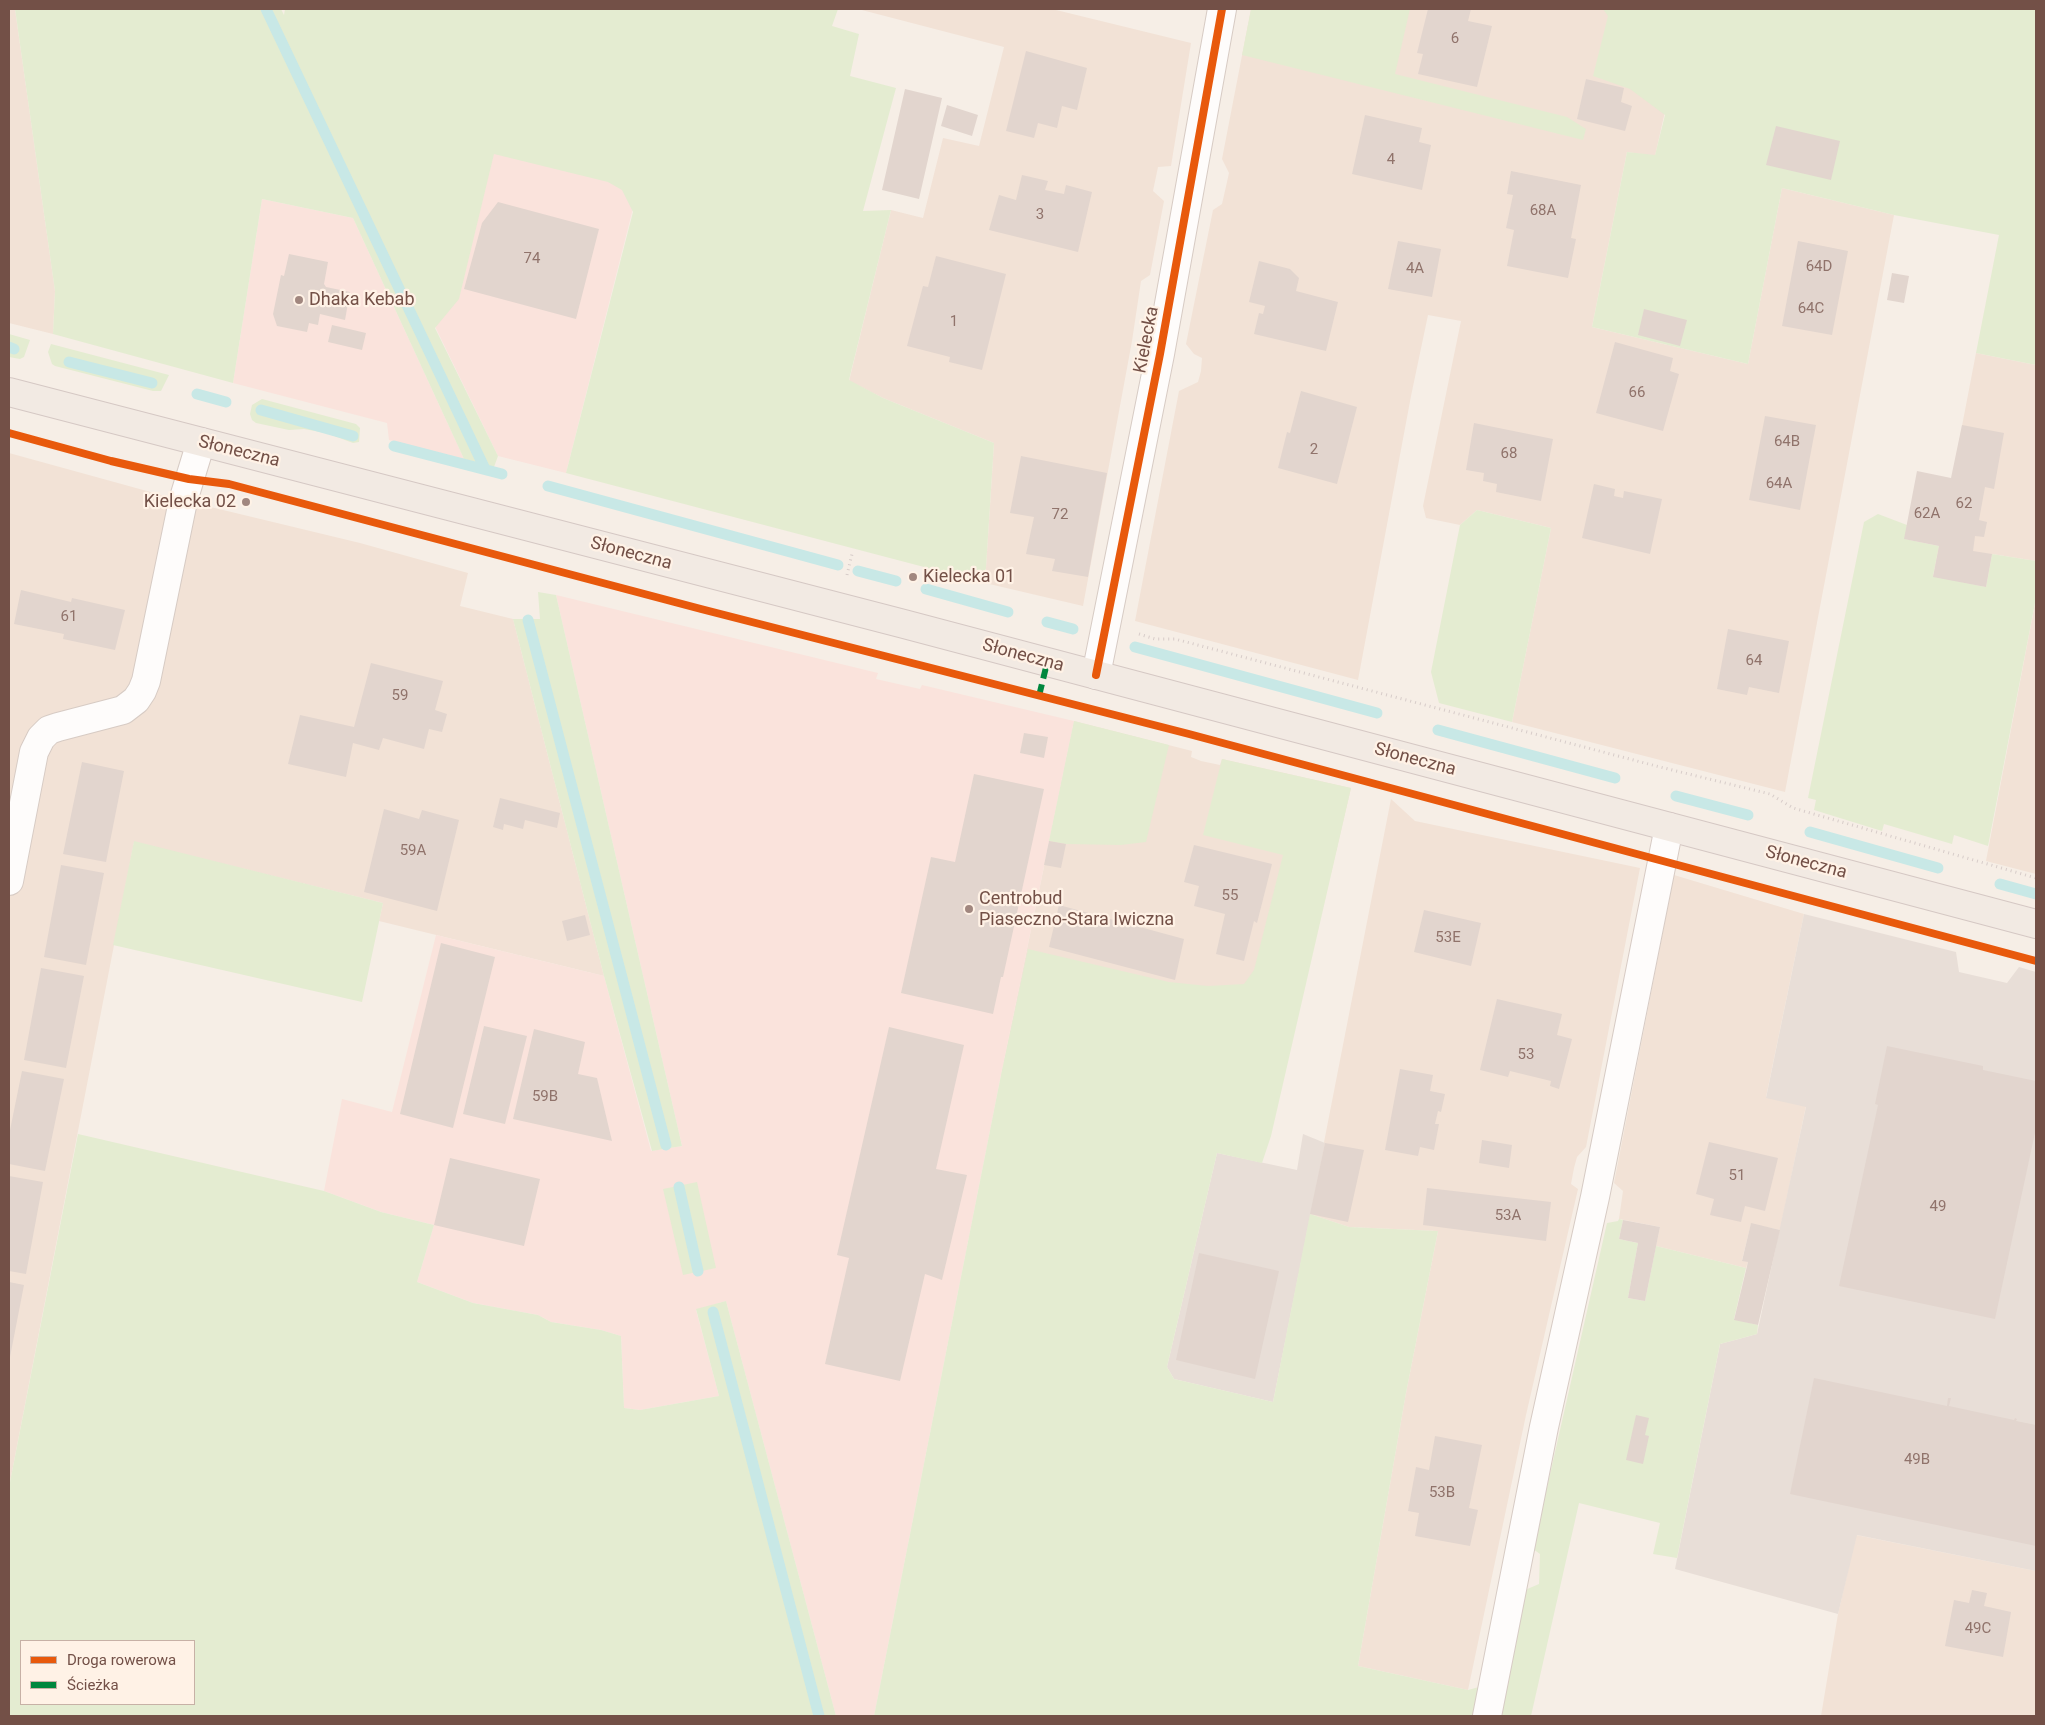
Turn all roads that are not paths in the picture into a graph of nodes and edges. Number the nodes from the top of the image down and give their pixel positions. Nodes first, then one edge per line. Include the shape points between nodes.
1 (1222, 9) edge
2 (9, 392) edge
3 (201, 442) junction
4 (1096, 675) junction
5 (1669, 827) junction
6 (9, 880) edge
7 (2036, 924) edge
8 (1487, 1716) edge

1 - 4 street, Kielecka via 1160,354
2 - 3 main road, Słoneczna
3 - 4 main road, Słoneczna
3 - 6 street via 183,501 142,691 124,710 49,730 41,738 34,752
4 - 5 main road, Słoneczna
5 - 7 main road, Słoneczna
5 - 8 street

